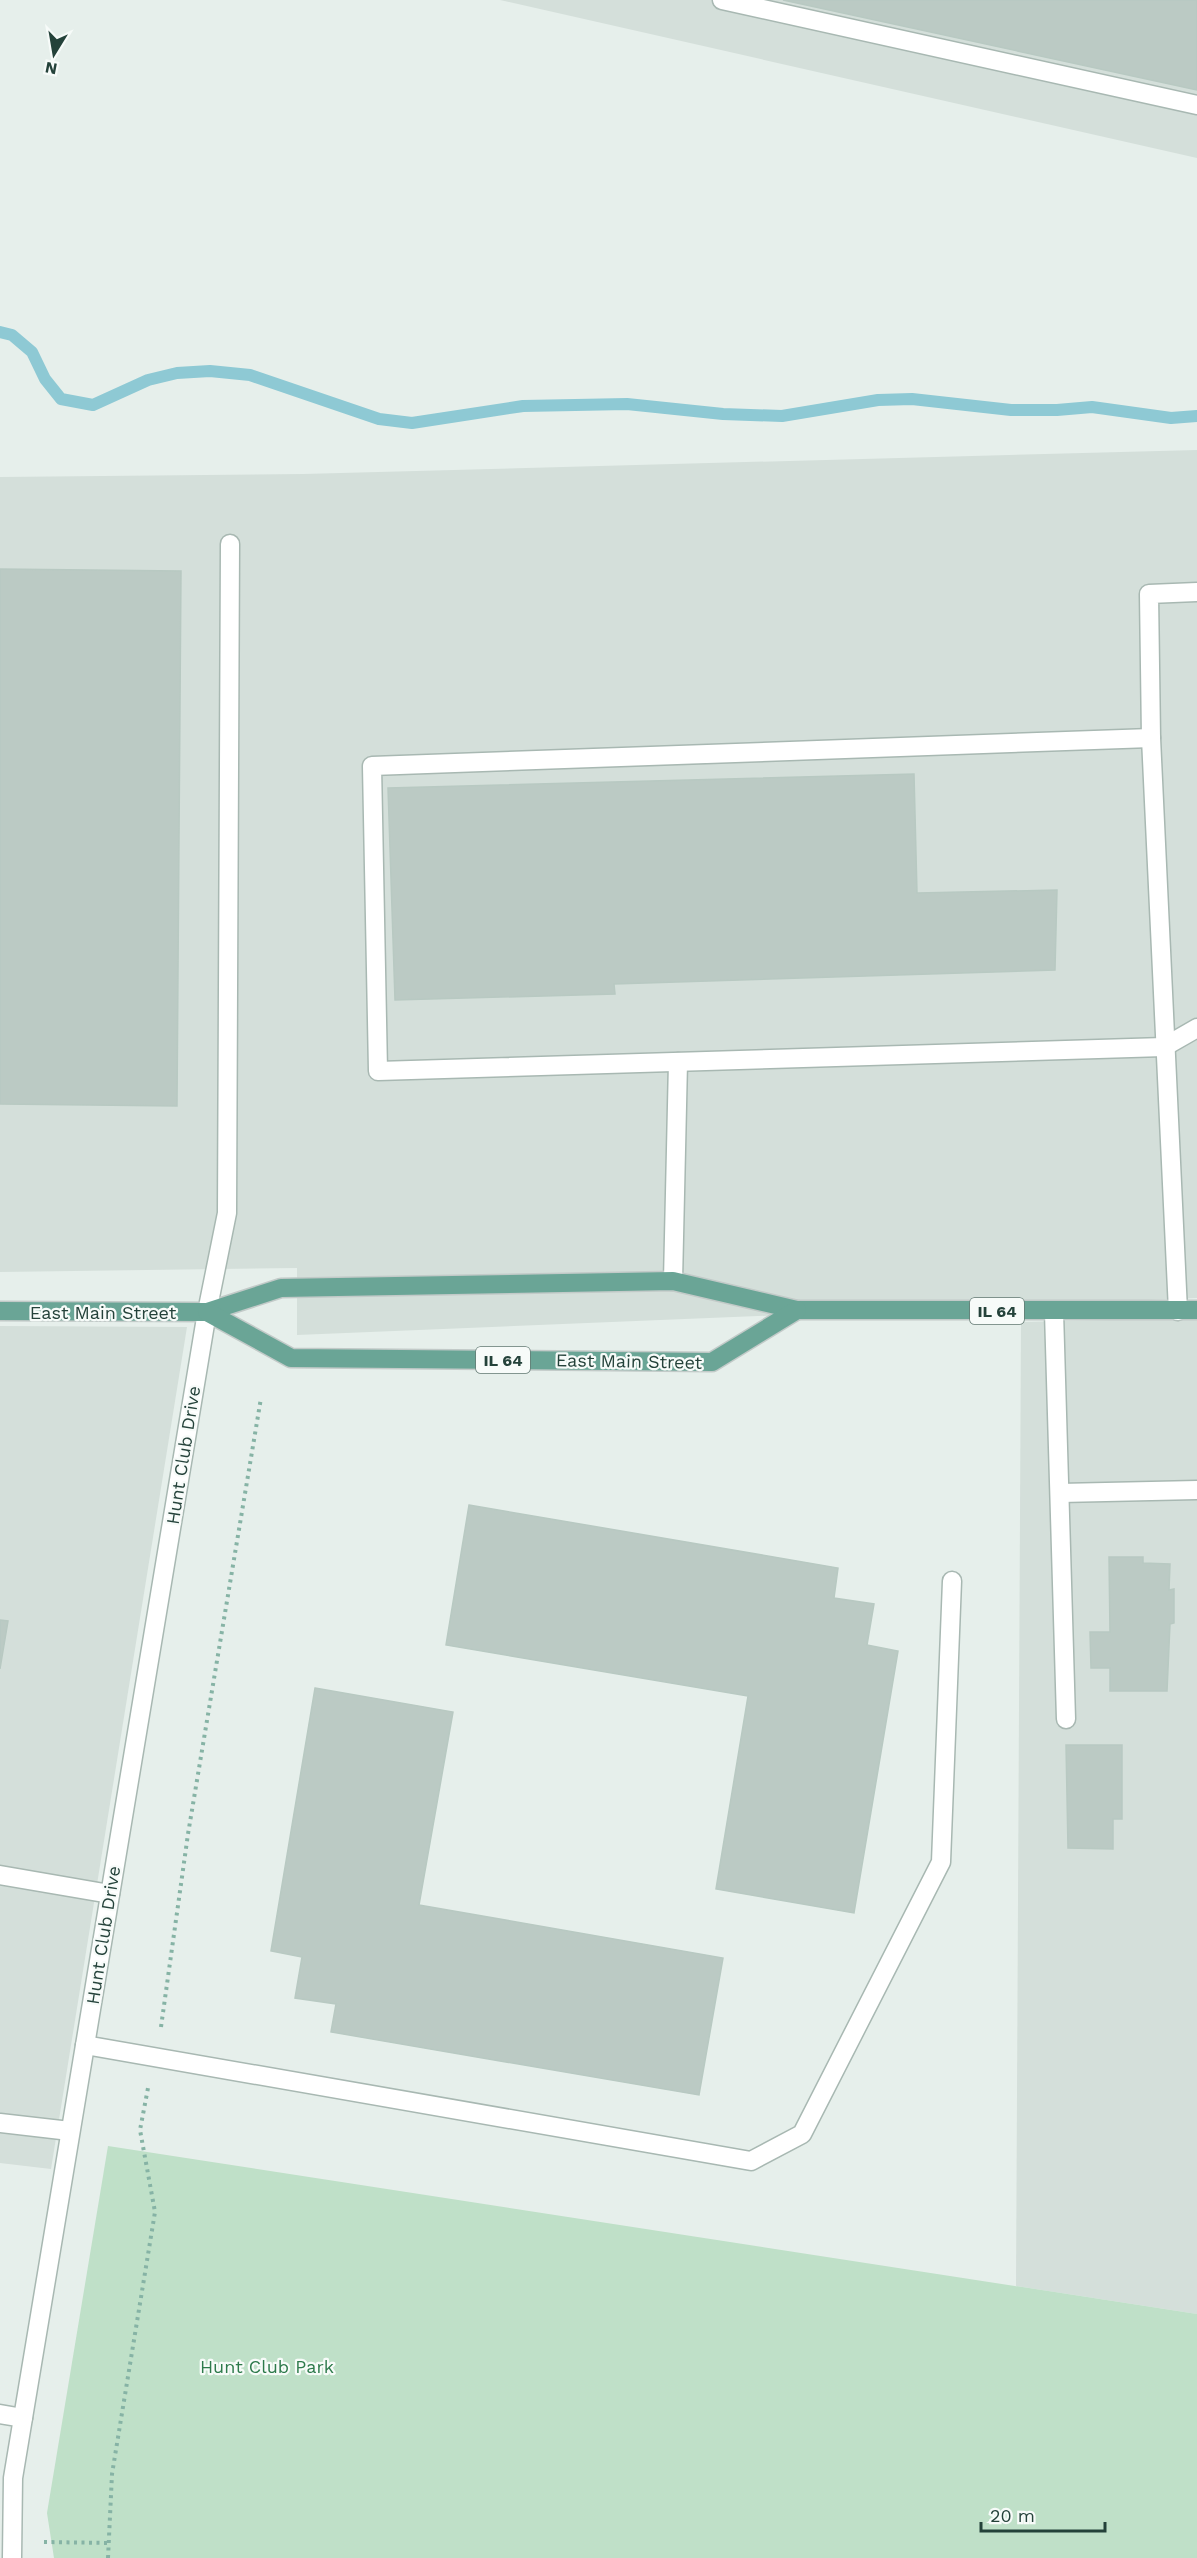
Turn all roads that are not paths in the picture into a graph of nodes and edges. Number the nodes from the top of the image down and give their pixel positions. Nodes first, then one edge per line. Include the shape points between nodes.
1 (722, 0) edge
2 (1197, 105) edge
3 (230, 544) dead end
4 (1197, 592) edge
5 (1151, 738) junction
6 (1197, 1028) edge
7 (1164, 1047) junction
8 (678, 1062) junction
9 (673, 1281) junction
10 (797, 1310) junction
11 (1197, 1310) edge
12 (0, 1311) edge
13 (1178, 1311) junction
14 (207, 1312) junction
15 (1054, 1312) junction
16 (1197, 1490) edge
17 (1060, 1494) junction
18 (952, 1581) dead end
19 (1066, 1719) dead end
20 (0, 1875) edge
21 (110, 1894) junction
22 (85, 2045) junction
23 (0, 2123) edge
24 (70, 2131) junction
25 (0, 2414) edge
26 (23, 2418) junction
27 (12, 2558) edge

1 - 2 street
3 - 14 street, Hunt Club Drive via 227,1213
4 - 5 street via 1149,594
5 - 7 street
5 - 8 street via 372,766 378,1071
6 - 7 street
7 - 8 street
7 - 13 street
8 - 9 street
9 - 10 main road, East Main Street / IL 64
9 - 14 main road, East Main Street / IL 64 via 281,1288
10 - 14 main road, East Main Street / IL 64 via 712,1362 291,1358
10 - 15 main road, East Main Street / IL 64
11 - 13 main road, East Main Street / IL 64
12 - 14 main road, East Main Street / IL 64
13 - 15 main road, East Main Street / IL 64
14 - 21 street, Hunt Club Drive
15 - 17 street
16 - 17 street
17 - 19 street
18 - 22 street via 941,1862 802,2134 751,2161
20 - 21 street
21 - 22 street, Hunt Club Drive
22 - 24 street, Hunt Club Drive
23 - 24 street
24 - 26 street, Hunt Club Drive
25 - 26 street
26 - 27 street, Hunt Club Drive via 13,2478

